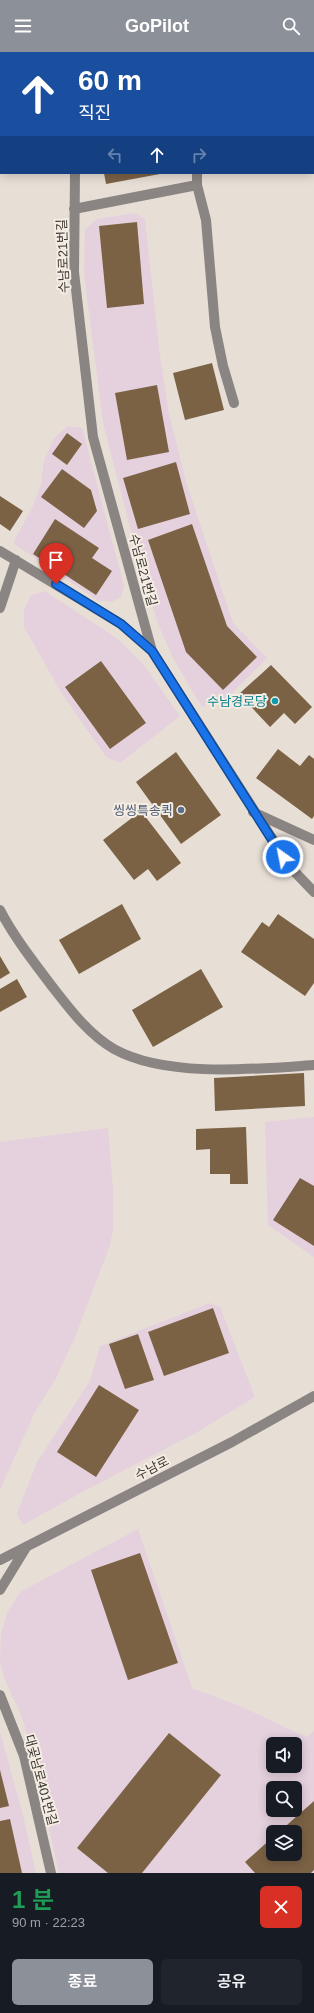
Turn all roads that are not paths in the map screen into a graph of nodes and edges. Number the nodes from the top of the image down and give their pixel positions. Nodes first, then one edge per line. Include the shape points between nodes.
1 (75, 174) edge
2 (197, 174) edge
3 (197, 185) junction
4 (74, 209) junction
5 (234, 403) dead end
6 (0, 551) edge
7 (16, 560) junction
8 (0, 608) edge
9 (152, 651) junction
10 (253, 812) junction
11 (314, 840) edge
12 (314, 892) edge
13 (0, 910) edge
14 (314, 1065) edge
15 (314, 1396) edge
16 (27, 1546) junction
17 (0, 1560) edge
18 (0, 1590) edge
19 (0, 1695) edge
20 (51, 1873) edge

1 - 4 street, 수남로21번길
2 - 3 street
3 - 4 street, 수남로21번길
3 - 5 street via 206,220 215,327
4 - 9 street, 수남로21번길 via 74,272 93,436
6 - 7 street
7 - 8 street
7 - 9 street via 121,624
9 - 10 street, 수남로21번길
10 - 11 street
10 - 12 street, 수남로21번길 via 291,868
13 - 14 street via 28,954 70,1009 90,1031 114,1049 136,1059 169,1066 216,1069
15 - 16 street, 수남로 via 232,1442
16 - 17 street, 수남로
16 - 18 street
19 - 20 street, 대곶남로401번길 via 24,1756

